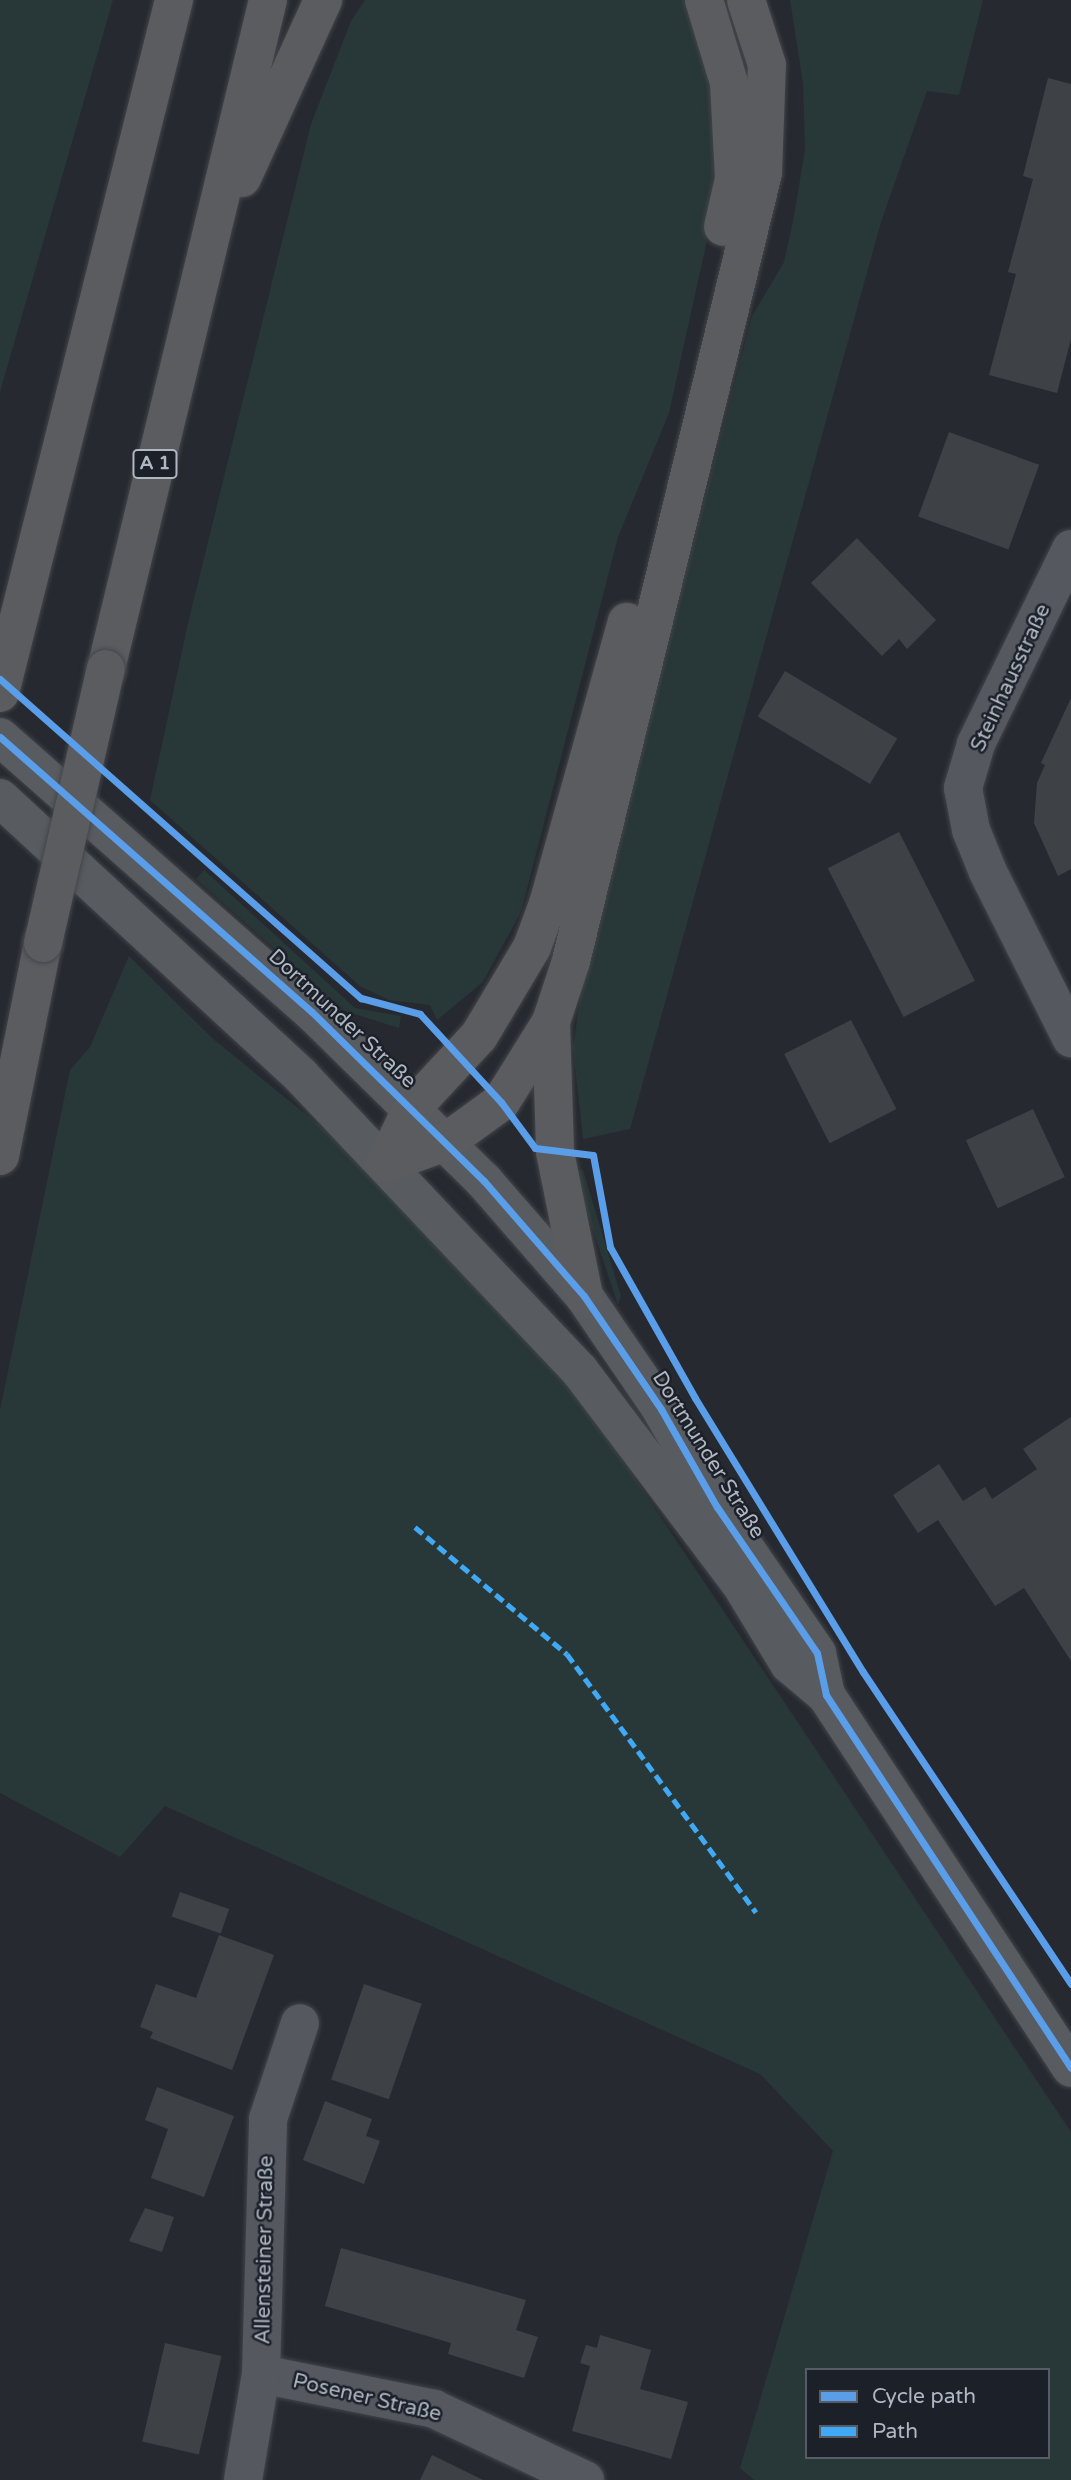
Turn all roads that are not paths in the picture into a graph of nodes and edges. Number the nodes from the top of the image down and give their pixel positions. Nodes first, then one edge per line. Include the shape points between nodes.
1 (174, 0) edge
2 (268, 0) edge
3 (323, 0) edge
4 (704, 0) edge
5 (746, 0) edge
6 (205, 259) junction
7 (1071, 549) edge
8 (0, 693) edge
9 (0, 737) edge
10 (0, 798) edge
11 (551, 1022) junction
12 (1071, 1038) edge
13 (412, 1108) junction
14 (446, 1142) junction
15 (0, 1156) edge
16 (385, 1164) junction
17 (584, 1296) junction
18 (826, 1695) junction
19 (300, 2023) dead end
20 (1071, 2068) edge
21 (261, 2374) junction
22 (243, 2480) edge
23 (585, 2480) edge

1 - 8 highway
2 - 6 highway, A 1
3 - 6 highway
4 - 13 highway via 729,83 734,179 663,489 584,780 532,947 479,1036
5 - 11 highway via 767,65 763,173 571,961
6 - 15 highway, A 1, bridge via 43,943
7 - 12 street, Steinhausstraße via 976,744 963,788 971,831 988,872
9 - 13 main road, Dortmunder Straße via 312,1012
10 - 16 main road, Dortmunder Straße via 301,1076
11 - 14 highway via 501,1102
11 - 17 highway via 555,1152
13 - 14 main road, Dortmunder Straße
13 - 16 highway
14 - 16 highway
14 - 17 main road, Dortmunder Straße
16 - 18 main road, Dortmunder Straße via 580,1371 740,1583 789,1664
17 - 18 main road, Dortmunder Straße via 661,1409 717,1507 817,1653
18 - 20 main road, Dortmunder Straße
19 - 21 street, Allensteiner Straße via 268,2119
21 - 22 street, Allensteiner Straße
21 - 23 street, Posener Straße via 434,2409

